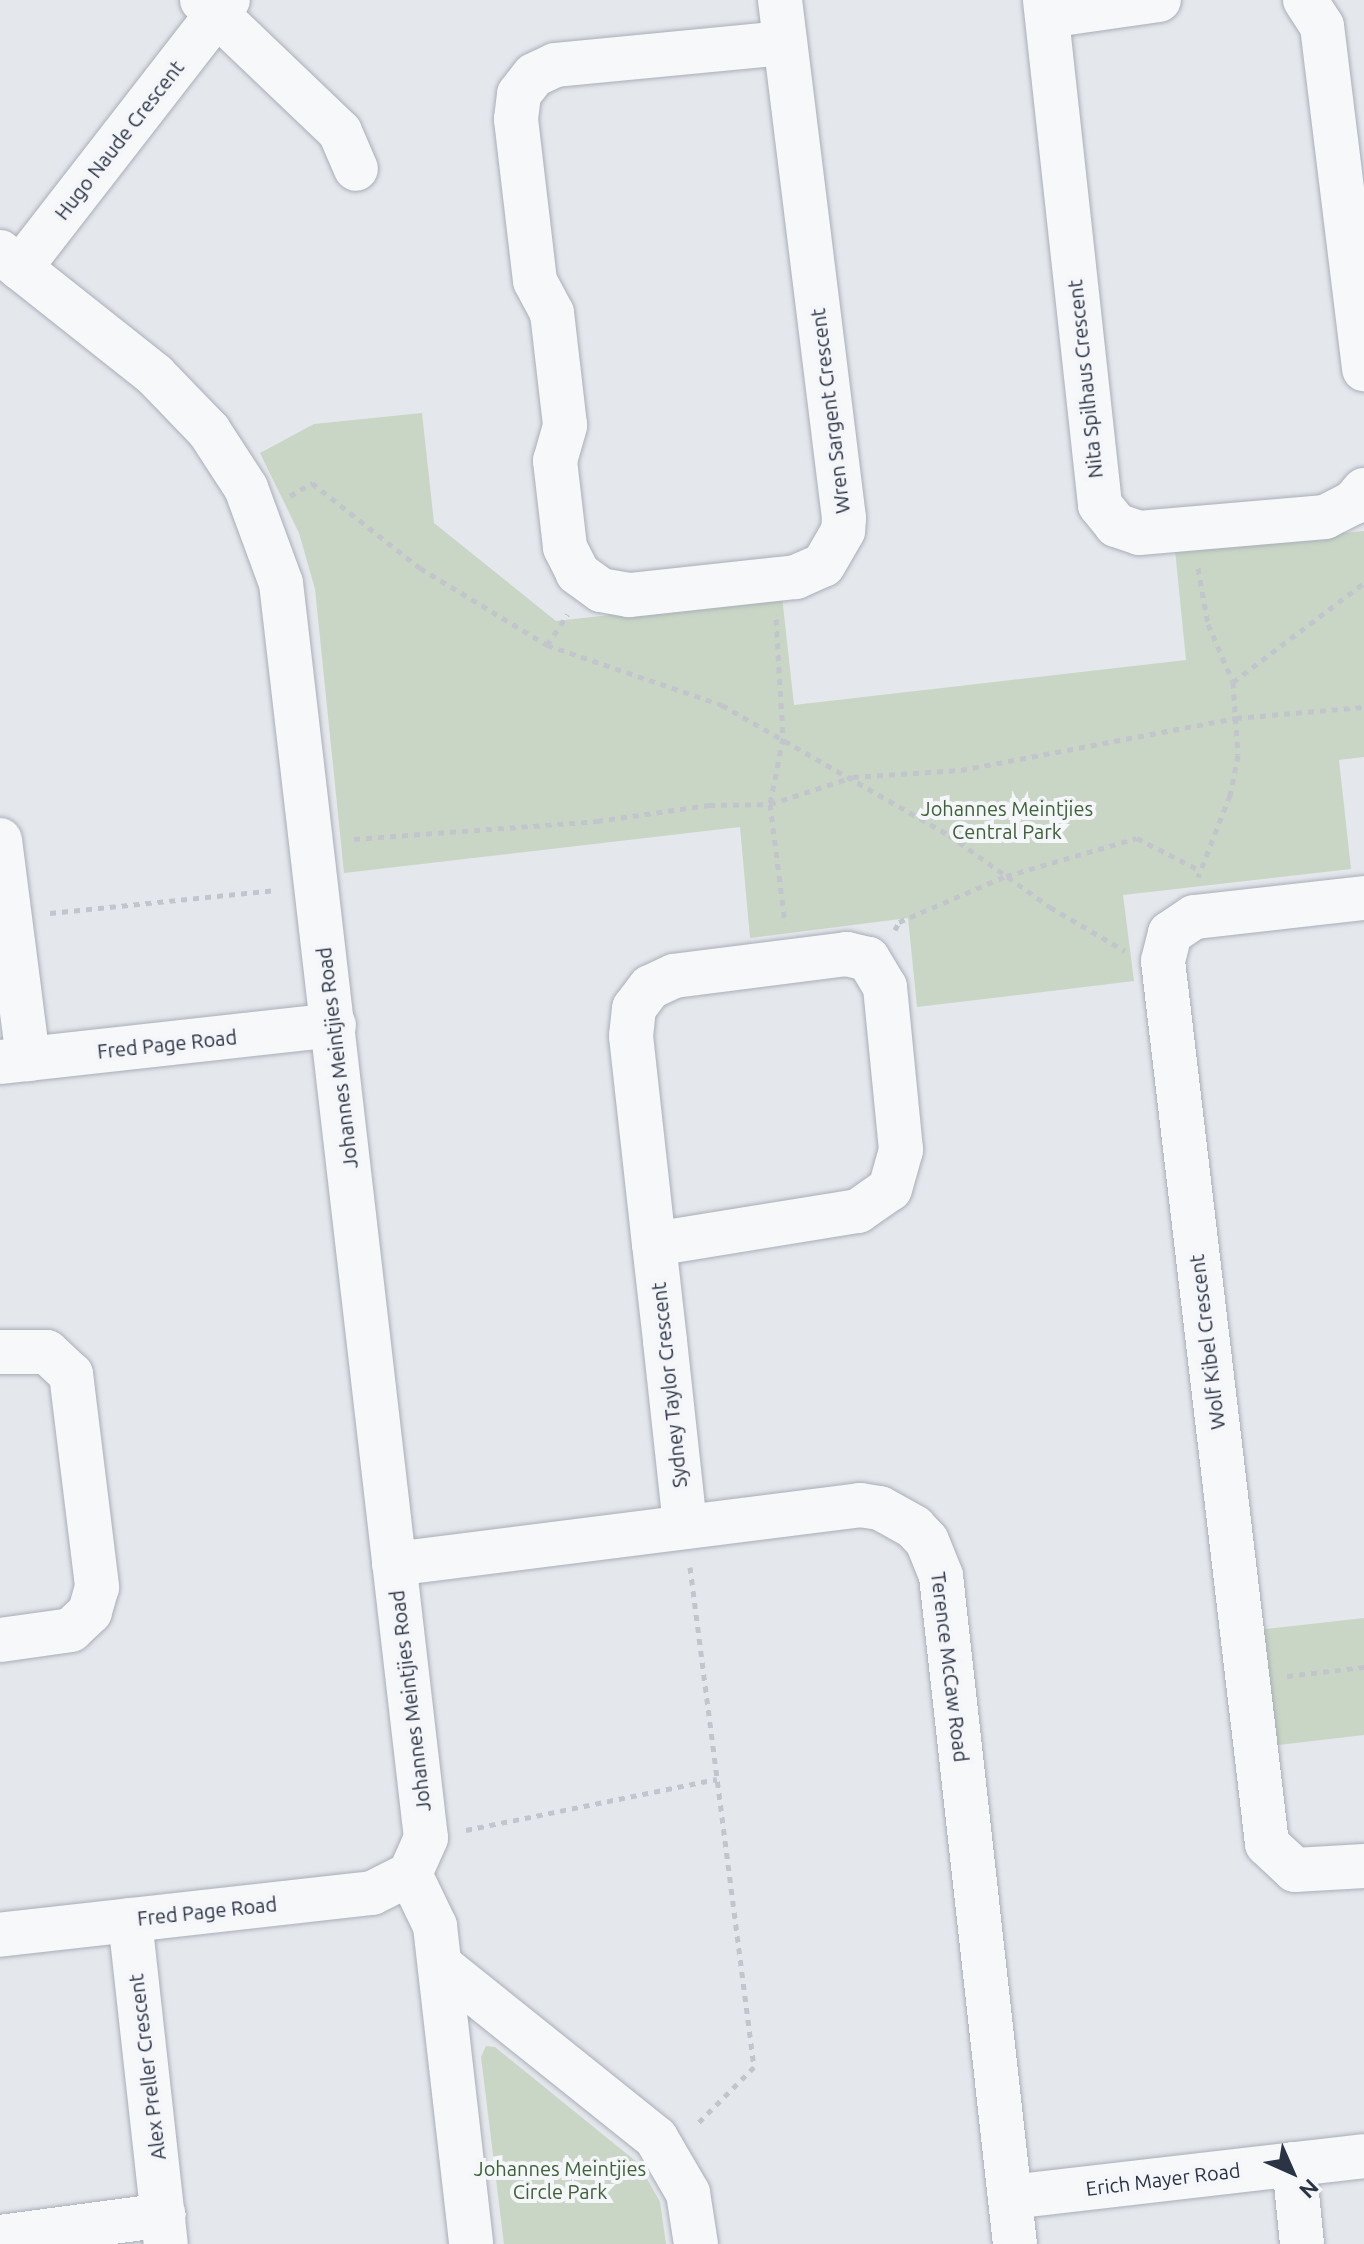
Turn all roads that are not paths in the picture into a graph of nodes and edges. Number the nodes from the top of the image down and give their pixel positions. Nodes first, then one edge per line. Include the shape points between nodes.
1 (780, 0) edge
2 (1159, 0) edge
3 (1305, 0) edge
4 (216, 4) edge
5 (1046, 8) edge
6 (785, 43) junction
7 (356, 169) dead end
8 (10, 260) edge
9 (1364, 369) edge
10 (1364, 490) edge
11 (0, 840) edge
12 (1364, 898) edge
13 (334, 1025) junction
14 (14, 1061) edge
15 (654, 1244) junction
16 (0, 1352) edge
17 (685, 1526) junction
18 (394, 1564) junction
19 (0, 1640) edge
20 (418, 1856) junction
21 (1364, 1866) edge
22 (130, 1920) junction
23 (0, 1935) edge
24 (440, 1965) junction
25 (1364, 2156) edge
26 (1294, 2164) junction
27 (1010, 2197) junction
28 (165, 2230) edge
29 (0, 2237) edge
30 (471, 2244) edge
31 (696, 2244) edge
32 (1015, 2244) edge
33 (1302, 2244) edge

1 - 6 street, Wren Sargent Crescent
2 - 5 street, Nita Spilhaus Crescent
3 - 9 street via 1322,26
4 - 7 street via 340,132
4 - 8 street, Hugo Naude Crescent
5 - 10 street, Nita Spilhaus Crescent via 1097,493 1107,516 1127,530 1325,517 1353,503
6 - 6 street, Wren Sargent Crescent via 555,65 525,83 516,107 535,281 552,313 565,425 555,461 570,561 589,583 615,594 781,579 823,565 840,543 844,518
8 - 13 street, Johannes Meintjies Road via 183,402 231,462 258,515 286,620
11 - 14 street via 10,917
12 - 21 street, Wolf Kibel Crescent via 1194,917 1170,933 1163,961 1267,1844 1295,1870
13 - 14 street, Fred Page Road
13 - 18 street, Johannes Meintjies Road
15 - 15 street, Sydney Taylor Crescent via 631,1036 634,1008 650,987 674,976 847,954 877,967 885,987 901,1150 890,1189 858,1211
15 - 17 street, Sydney Taylor Crescent
16 - 19 street via 47,1352 71,1374 97,1587 90,1612 71,1630
17 - 18 street, Terence McCaw Road
17 - 27 street, Terence McCaw Road via 860,1505 898,1515 927,1541 936,1558
18 - 20 street, Johannes Meintjies Road
20 - 22 street, Fred Page Road via 372,1893
20 - 24 street, Johannes Meintjies Road
22 - 23 street, Fred Page Road
22 - 28 street, Alex Preller Crescent
24 - 30 street, Johannes Meintjies Road
24 - 31 street via 668,2153 688,2193
25 - 26 street, Erich Mayer Road
26 - 27 street, Erich Mayer Road
26 - 33 street
27 - 32 street, Terence McCaw Road
28 - 29 street, Alex Preller Crescent

